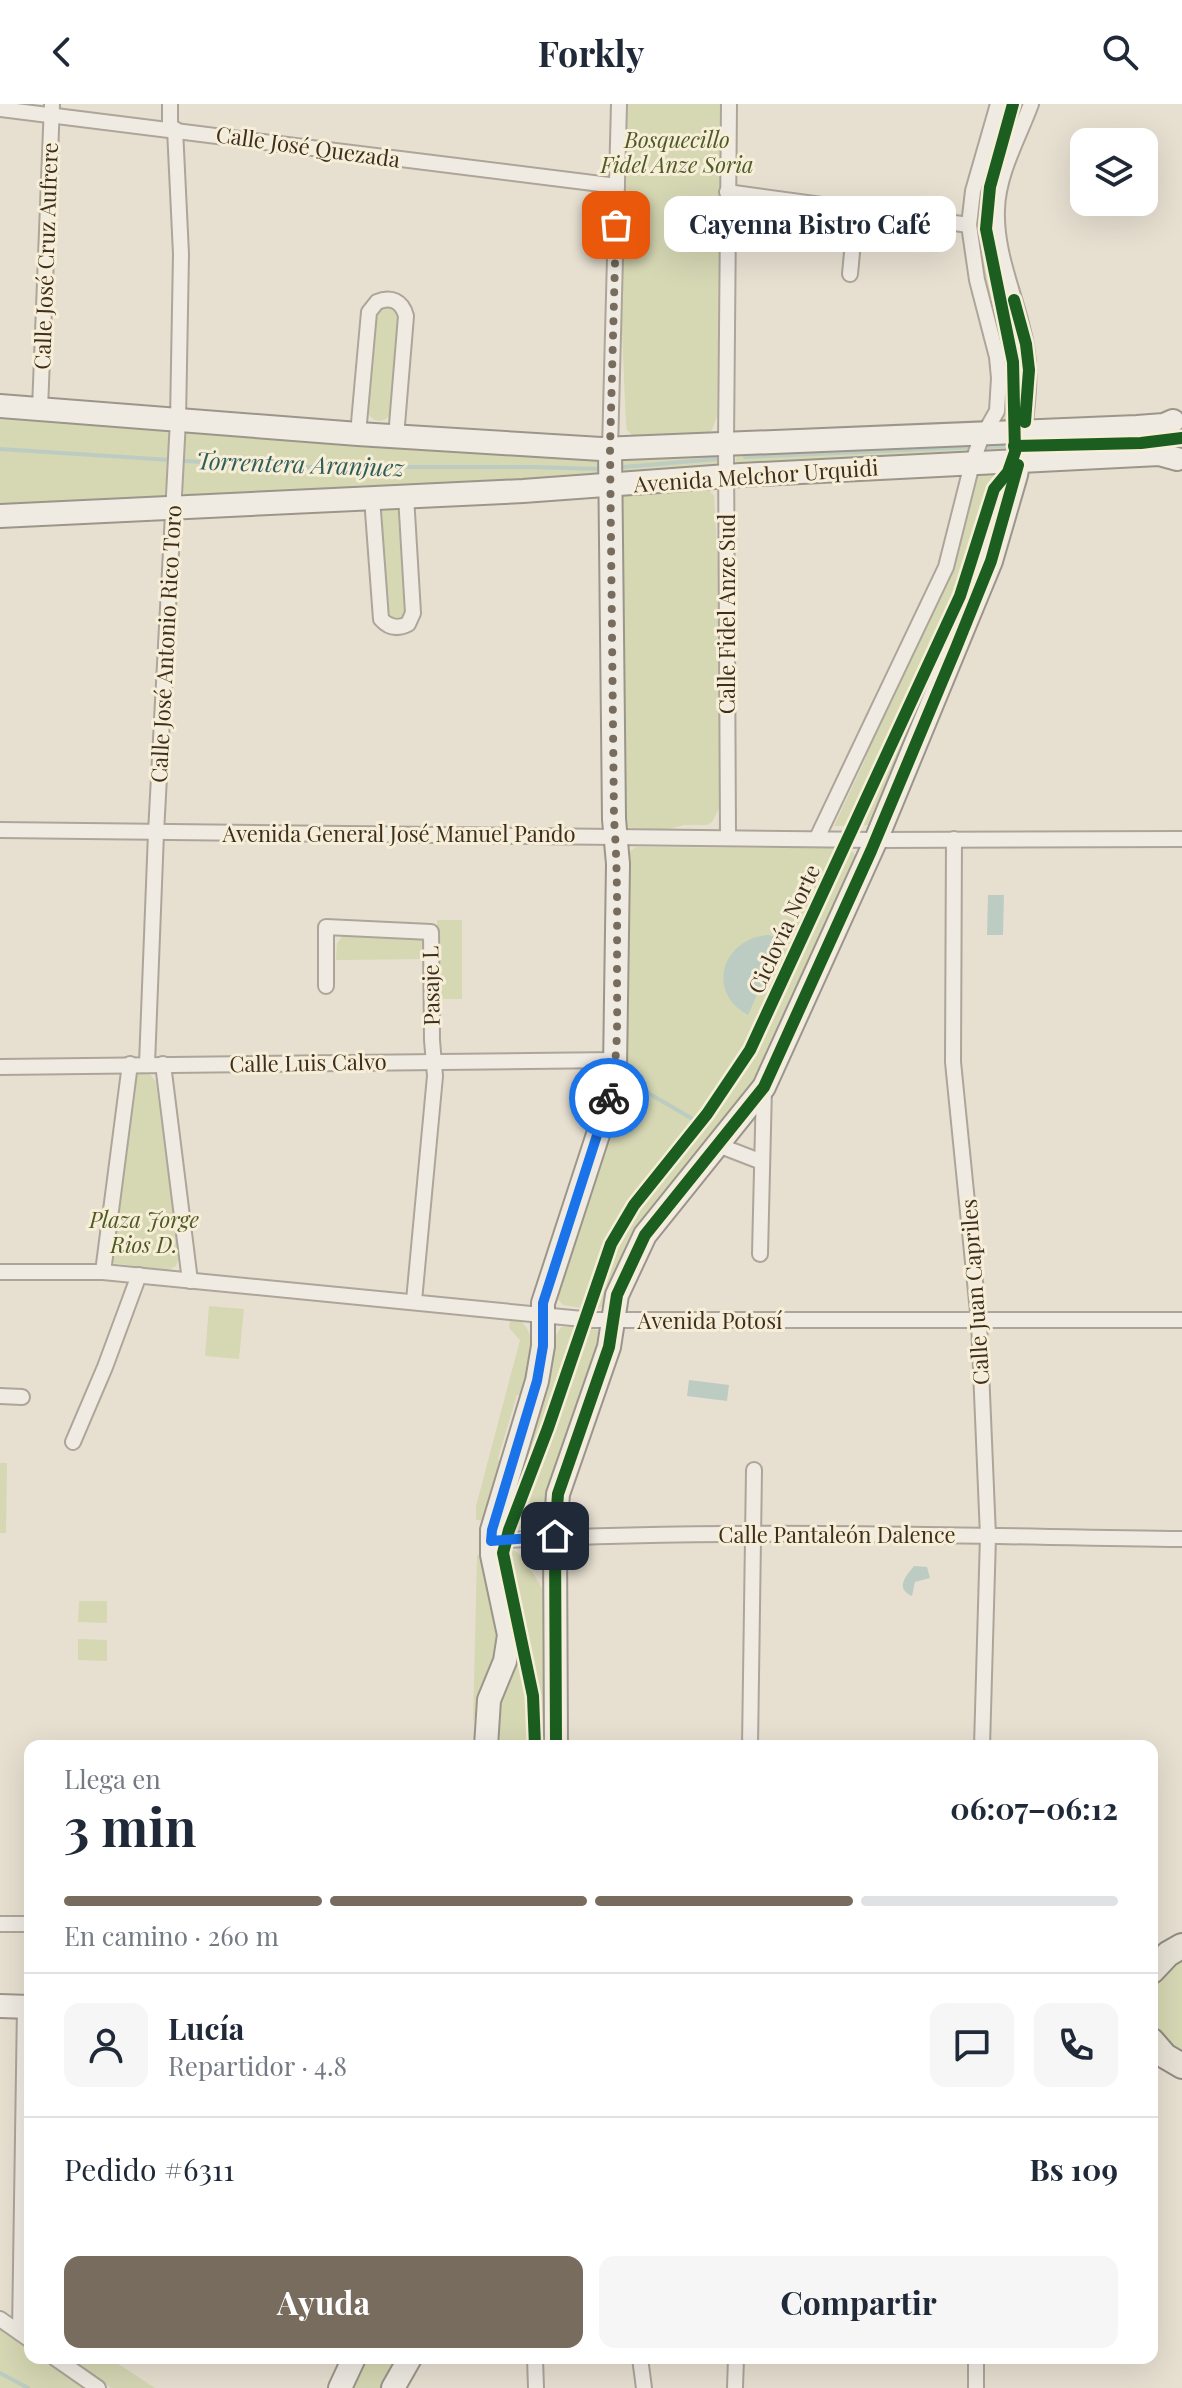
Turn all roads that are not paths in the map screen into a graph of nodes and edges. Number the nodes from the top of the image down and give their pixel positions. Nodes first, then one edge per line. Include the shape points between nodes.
1 (170, 104) edge
2 (619, 104) edge
3 (729, 104) edge
4 (998, 104) edge
5 (1031, 104) edge
6 (0, 109) edge
7 (52, 110) edge
8 (173, 129) junction
9 (617, 186) junction
10 (727, 192) junction
11 (856, 210) junction
12 (969, 225) junction
13 (850, 274) dead end
14 (0, 406) edge
15 (40, 409) junction
16 (1178, 417) edge
17 (178, 420) junction
18 (1024, 432) junction
19 (358, 434) junction
20 (396, 437) junction
21 (726, 444) junction
22 (978, 448) junction
23 (610, 449) junction
24 (1179, 461) edge
25 (1019, 462) junction
26 (726, 476) junction
27 (610, 486) junction
28 (406, 496) junction
29 (372, 498) junction
30 (173, 508) junction
31 (0, 516) edge
32 (0, 830) edge
33 (156, 833) junction
34 (615, 835) junction
35 (728, 836) junction
36 (817, 838) junction
37 (954, 839) junction
38 (1182, 839) edge
39 (876, 840) junction
40 (326, 986) dead end
41 (616, 1060) junction
42 (433, 1061) junction
43 (130, 1064) junction
44 (147, 1064) junction
45 (163, 1064) junction
46 (0, 1067) edge
47 (764, 1087) junction
48 (718, 1145) junction
49 (762, 1162) junction
50 (760, 1254) dead end
51 (0, 1272) edge
52 (103, 1272) junction
53 (139, 1275) junction
54 (190, 1281) junction
55 (414, 1301) junction
56 (542, 1315) junction
57 (1182, 1320) edge
58 (613, 1321) junction
59 (979, 1322) junction
60 (0, 1396) edge
61 (22, 1397) dead end
62 (73, 1442) dead end
63 (754, 1470) dead end
64 (753, 1534) junction
65 (555, 1536) junction
66 (988, 1536) junction
67 (1182, 1539) edge
68 (491, 1541) junction
69 (486, 1740) edge
70 (556, 1740) edge
71 (750, 1740) edge
72 (982, 1740) edge
73 (0, 1924) edge
74 (24, 1924) edge
75 (1182, 1946) edge
76 (1158, 1965) edge
77 (0, 2006) edge
78 (24, 2007) edge
79 (1158, 2048) edge
80 (1182, 2066) edge
81 (0, 2319) edge
82 (24, 2336) edge
83 (64, 2364) edge
84 (351, 2364) edge
85 (407, 2364) edge
86 (535, 2364) edge
87 (641, 2364) edge
88 (736, 2364) edge
89 (976, 2364) edge
90 (98, 2388) edge
91 (340, 2388) edge
92 (393, 2388) edge
93 (536, 2388) edge
94 (644, 2388) edge
95 (735, 2388) edge
96 (976, 2388) edge

1 - 8 street, Calle José Antonio Rico Toro
2 - 9 street
3 - 10 street, Calle Fidel Anze Sud
4 - 12 street via 973,191
5 - 18 street via 1004,175 997,210 1002,256 1026,344
6 - 7 street, Calle José Quezada
7 - 8 street, Calle José Quezada
7 - 15 street, Calle José Cruz Aufrere
8 - 9 street, Calle José Quezada
8 - 17 street, Calle José Antonio Rico Toro via 181,254
9 - 23 street
10 - 11 street
10 - 21 street, Calle Fidel Anze Sud
11 - 12 street
11 - 13 street
12 - 22 street via 999,378 997,411
14 - 15 street, Avenida Melchor Urquidi
15 - 17 street, Avenida Melchor Urquidi
16 - 18 street, Avenida Melchor Urquidi via 1158,426
16 - 24 street via 1168,438
17 - 19 street, Avenida Melchor Urquidi
17 - 30 street, Calle José Antonio Rico Toro
18 - 22 street, Avenida Melchor Urquidi
18 - 25 street
19 - 20 street, Avenida Melchor Urquidi
19 - 20 street via 369,312 377,302 389,299 400,304 406,316
20 - 23 street, Avenida Melchor Urquidi
21 - 22 street, Avenida Melchor Urquidi
21 - 23 street, Avenida Melchor Urquidi
21 - 26 street, Calle Fidel Anze Sud
22 - 25 street, Avenida Melchor Urquidi
22 - 26 street, Avenida Melchor Urquidi
22 - 36 street via 946,567
23 - 27 street
24 - 25 street, Avenida Melchor Urquidi via 1159,454
25 - 39 street via 991,561
26 - 27 street, Avenida Melchor Urquidi
26 - 35 street, Calle Fidel Anze Sud
27 - 28 street, Avenida Melchor Urquidi
27 - 34 street
28 - 29 street, Avenida Melchor Urquidi
28 - 29 street via 413,613 408,624 397,628 381,619
29 - 30 street, Avenida Melchor Urquidi
30 - 31 street, Avenida Melchor Urquidi
30 - 33 street, Calle José Antonio Rico Toro
32 - 33 street, Avenida General José Manuel Pando
33 - 34 street, Avenida General José Manuel Pando
33 - 44 street, Calle José Antonio Rico Toro
34 - 35 street, Avenida General José Manuel Pando
34 - 41 street
35 - 36 street, Avenida General José Manuel Pando
36 - 39 street, Avenida General José Manuel Pando
37 - 38 street, Avenida General José Manuel Pando
37 - 39 street, Avenida General José Manuel Pando
37 - 59 street, Calle Juan Capriles via 953,1062
39 - 47 street
40 - 42 street, Pasaje L via 326,927 431,932
41 - 42 street, Calle Luis Calvo
41 - 56 street via 606,1110
42 - 45 street, Calle Luis Calvo
42 - 55 street
43 - 44 street, Calle Luis Calvo
43 - 46 street, Calle Luis Calvo
43 - 52 street
44 - 45 street, Calle Luis Calvo
45 - 54 street
47 - 48 street
47 - 49 street
48 - 49 street
48 - 58 street via 645,1235 617,1295
49 - 50 street
51 - 52 street, Avenida Potosí
52 - 53 street, Avenida Potosí
53 - 54 street, Avenida Potosí
53 - 62 street
54 - 55 street, Avenida Potosí
55 - 56 street, Avenida Potosí
56 - 58 street, Avenida Potosí
56 - 68 street via 537,1381
57 - 59 street, Avenida Potosí
58 - 59 street, Avenida Potosí
58 - 65 street via 609,1347 558,1494
59 - 66 street, Calle Juan Capriles
60 - 61 street
63 - 64 street
64 - 65 street, Calle Pantaleón Dalence
64 - 66 street, Calle Pantaleón Dalence
64 - 71 street
65 - 68 street, Calle Pantaleón Dalence
65 - 70 street
66 - 67 street, Calle Pantaleón Dalence
66 - 72 street, Calle Juan Capriles
68 - 69 street via 509,1647 489,1700
73 - 74 street
75 - 76 main road
77 - 78 street
79 - 80 main road
81 - 82 street
83 - 90 street
84 - 91 street
85 - 92 street
86 - 93 street
87 - 94 street
88 - 95 street
89 - 96 street

